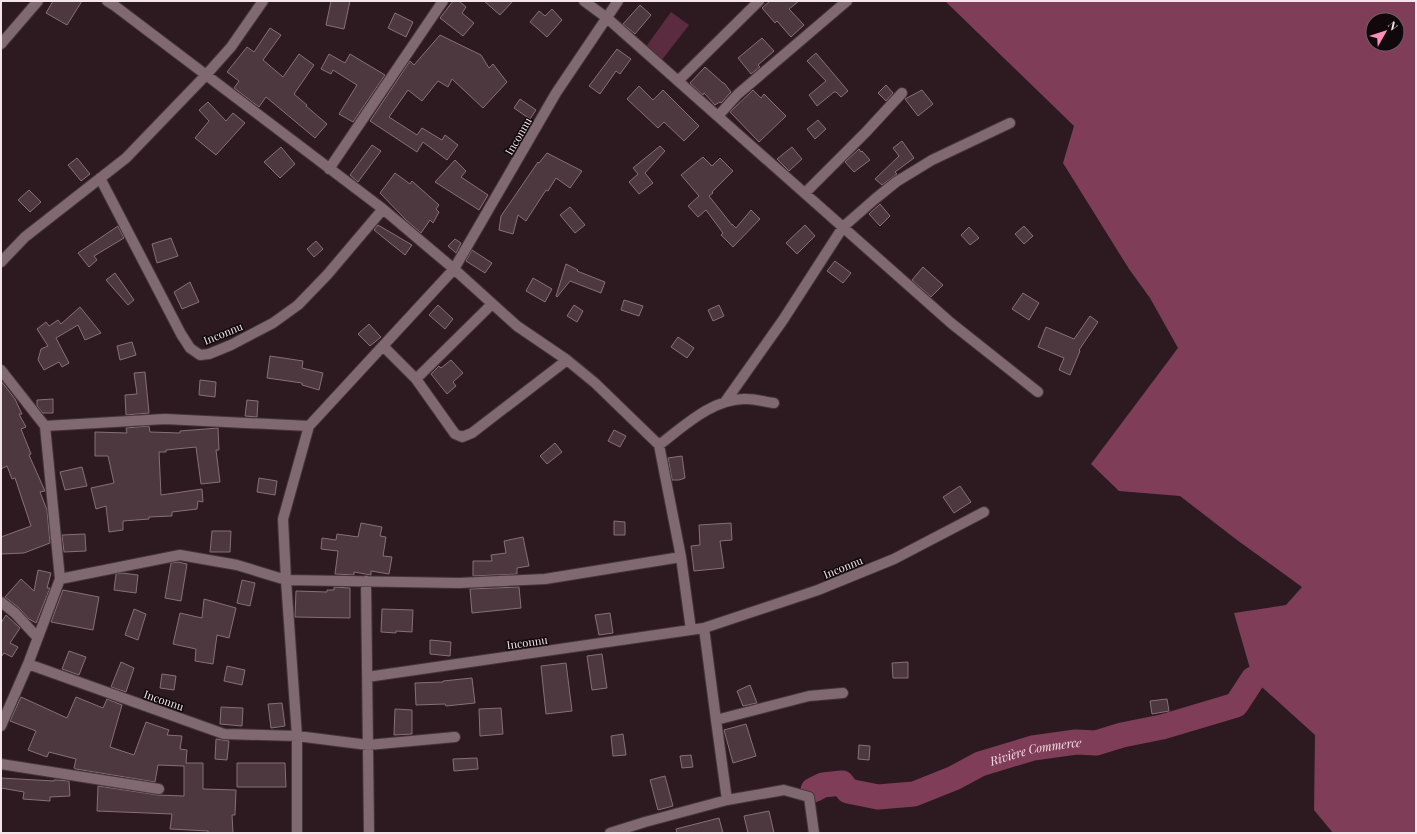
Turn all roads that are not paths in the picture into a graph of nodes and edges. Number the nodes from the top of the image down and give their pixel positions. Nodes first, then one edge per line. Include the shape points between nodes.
1 (38, 1) edge
2 (107, 1) edge
3 (263, 1) edge
4 (444, 1) edge
5 (584, 1) edge
6 (618, 1) edge
7 (759, 1) edge
8 (847, 1) edge
9 (607, 18) junction
10 (1, 44) edge
11 (206, 75) junction
12 (678, 82) junction
13 (902, 93) dead end
14 (718, 116) junction
15 (1010, 123) dead end
16 (329, 169) junction
17 (100, 178) junction
18 (805, 193) junction
19 (382, 209) junction
20 (843, 227) junction
21 (1, 262) edge
22 (454, 270) junction
23 (492, 304) junction
24 (383, 346) junction
25 (567, 360) junction
26 (1, 370) edge
27 (416, 379) junction
28 (1038, 392) dead end
29 (725, 402) junction
30 (774, 403) dead end
31 (45, 426) junction
32 (309, 426) junction
33 (659, 445) junction
34 (984, 512) dead end
35 (681, 557) junction
36 (60, 579) junction
37 (286, 580) junction
38 (366, 581) junction
39 (1, 602) edge
40 (704, 628) junction
41 (691, 630) junction
42 (37, 637) junction
43 (28, 664) junction
44 (367, 677) junction
45 (843, 693) dead end
46 (716, 720) junction
47 (1, 726) edge
48 (297, 736) junction
49 (455, 737) dead end
50 (368, 745) junction
51 (1, 764) edge
52 (159, 789) dead end
53 (727, 800) junction
54 (297, 833) edge
55 (369, 833) edge
56 (610, 833) edge
57 (814, 833) edge

1 - 10 street
2 - 11 street
3 - 11 street via 231,47
4 - 16 street
5 - 9 street
6 - 9 street, Inconnu
7 - 12 street
8 - 14 street via 738,94
9 - 12 street
9 - 22 street, Inconnu via 556,93
11 - 16 street
11 - 17 street via 126,158
12 - 14 street
13 - 18 street
14 - 18 street
15 - 20 street via 932,160 902,178
16 - 19 street
17 - 19 street, Inconnu via 181,334 190,348 200,354 209,354 232,345 273,323 298,305 327,275
17 - 21 street via 25,237
18 - 20 street
19 - 22 street
20 - 28 street via 951,323
20 - 29 street via 783,320
22 - 23 street
22 - 24 street, Inconnu
23 - 25 street via 517,326
23 - 27 street
24 - 27 street
24 - 32 street, Inconnu
25 - 27 street via 472,433 462,437 455,434
25 - 33 street via 596,383
26 - 31 street
29 - 30 street via 746,399
29 - 33 street via 708,409
31 - 32 street via 165,419
31 - 36 street
32 - 37 street, Inconnu via 283,519
33 - 35 street
34 - 40 street, Inconnu via 894,559 818,590
35 - 38 street via 545,579 459,583
35 - 41 street
36 - 37 street via 180,555 237,565
36 - 42 street
37 - 38 street
37 - 48 street, Inconnu
38 - 44 street
39 - 42 street
40 - 41 street, Inconnu
40 - 46 street
41 - 44 street, Inconnu
42 - 43 street
43 - 47 street
43 - 48 street, Inconnu via 224,734
44 - 50 street
45 - 46 street via 809,696
46 - 53 street
48 - 50 street, Inconnu
48 - 54 street, Inconnu
49 - 50 street, Inconnu
50 - 55 street
51 - 52 street
53 - 56 street
53 - 57 street via 784,790 809,797

